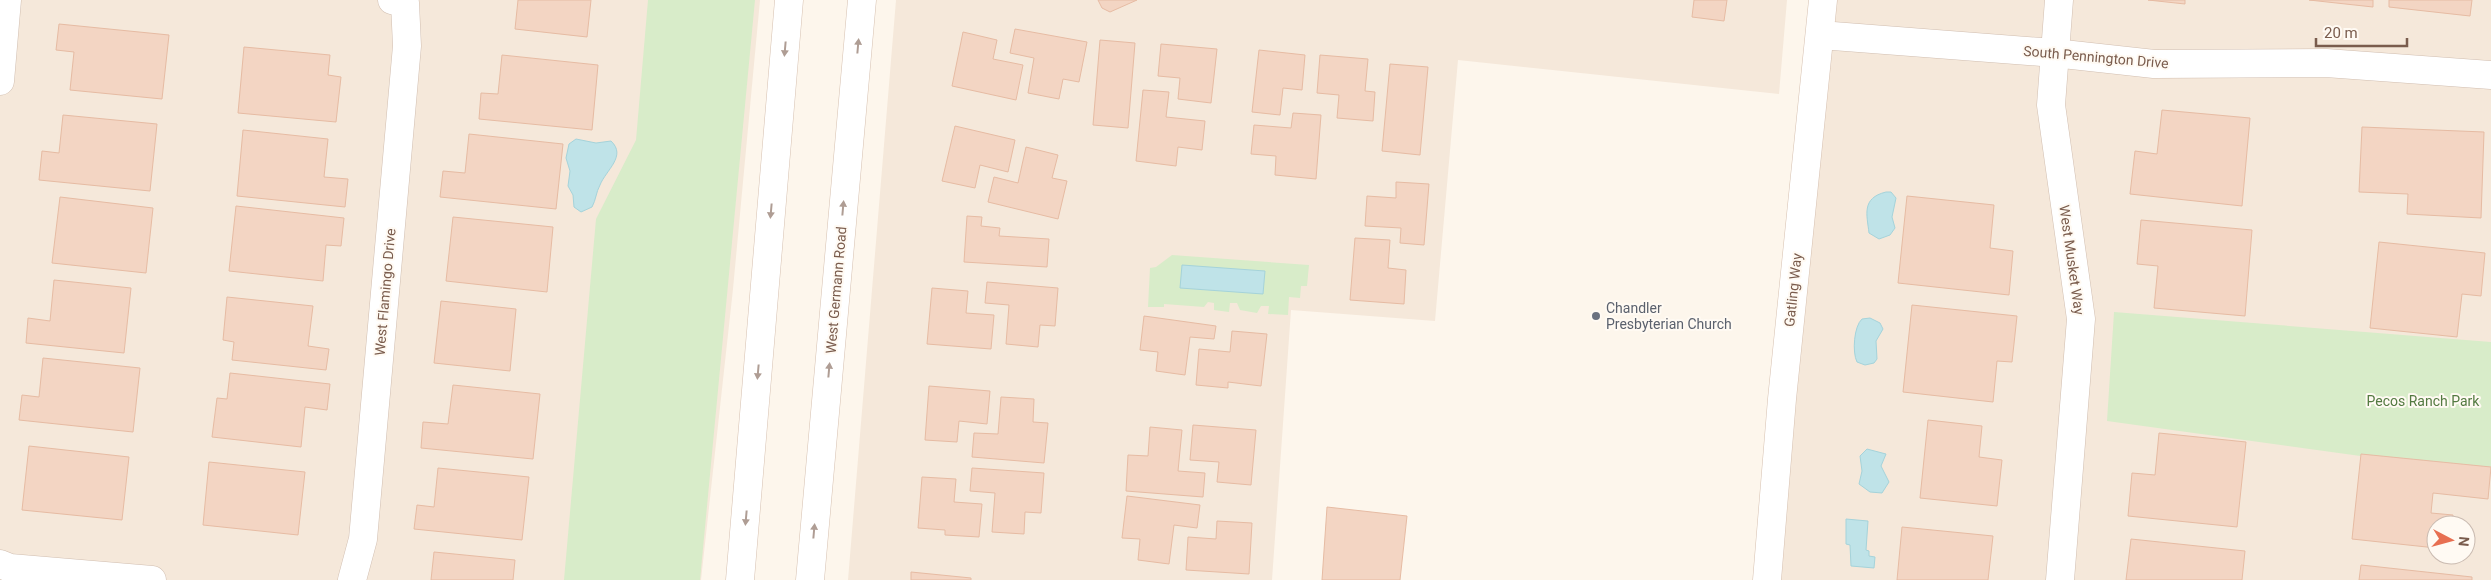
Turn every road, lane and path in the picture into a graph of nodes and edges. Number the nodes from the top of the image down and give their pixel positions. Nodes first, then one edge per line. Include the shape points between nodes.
1 (7, 0) edge
2 (789, 0) edge
3 (862, 0) edge
4 (1823, 0) edge
5 (2059, 0) edge
6 (399, 2) edge
7 (1820, 35) junction
8 (2054, 53) junction
9 (2491, 75) edge
10 (0, 81) edge
11 (0, 564) edge
12 (152, 580) edge
13 (352, 580) edge
14 (740, 580) edge
15 (810, 580) edge
16 (1766, 580) edge
17 (2060, 580) edge

1 - 10 street
2 -> 14 street
15 -> 3 street, West Germann Road
4 - 7 street, Gatling Way
5 - 8 street, West Musket Way
6 - 13 street, West Flamingo Drive via 407,46 364,539
7 - 8 street, South Pennington Drive
7 - 16 street, Gatling Way
8 - 9 street, South Pennington Drive via 2154,64 2326,63
8 - 17 street, West Musket Way via 2051,105 2081,319
11 - 12 street via 10,568

